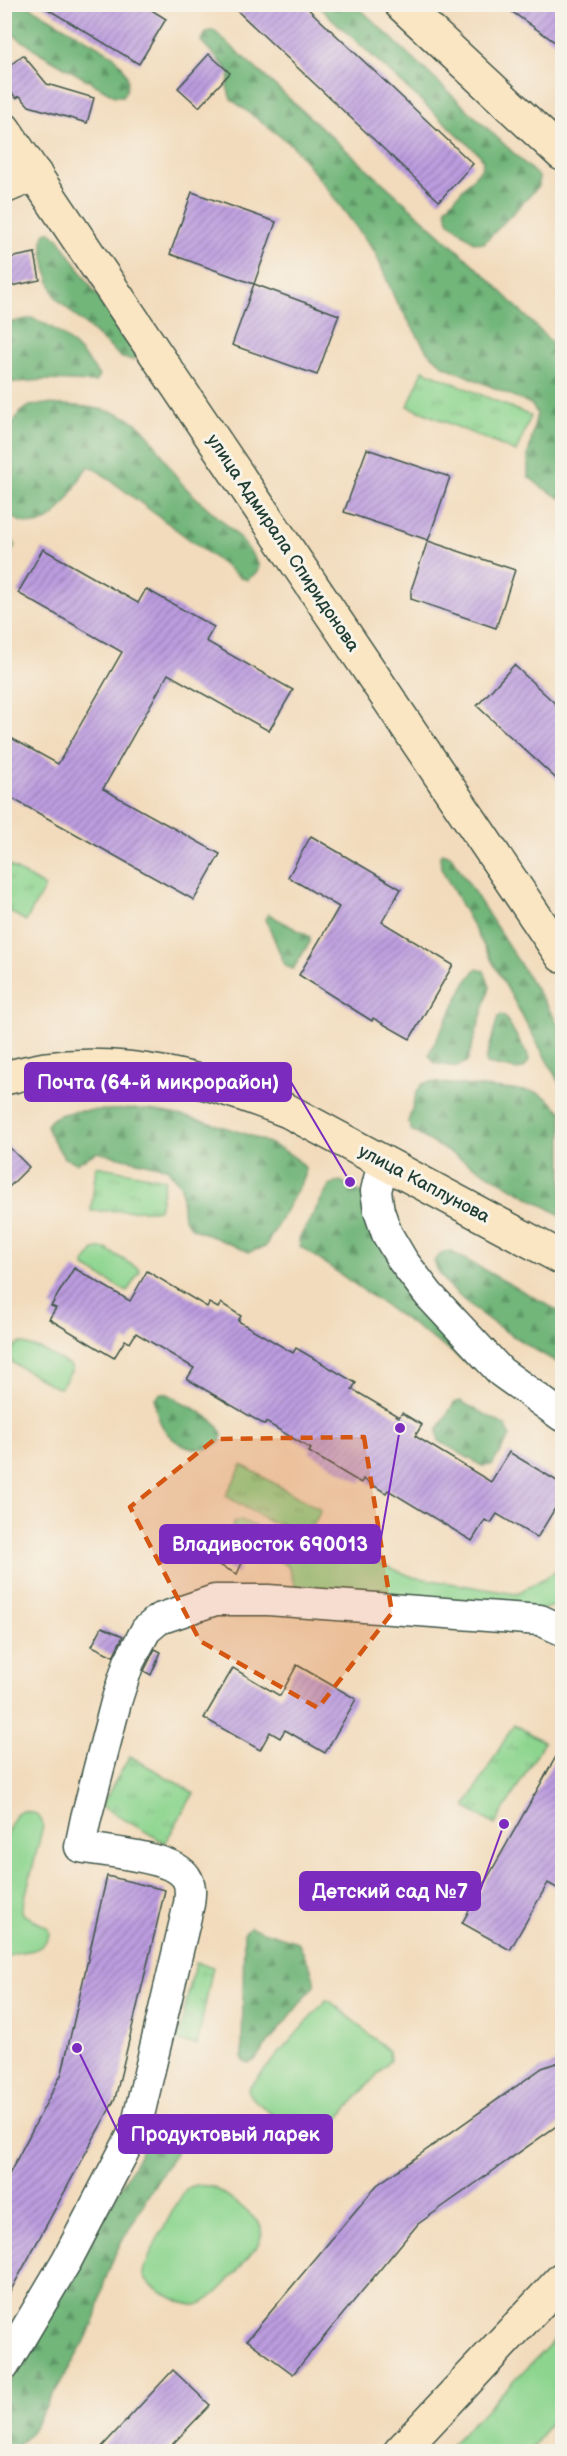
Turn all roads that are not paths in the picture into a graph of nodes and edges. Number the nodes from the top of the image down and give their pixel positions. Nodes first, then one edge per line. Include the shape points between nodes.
1 (401, 4) edge
2 (4, 129) edge
3 (562, 154) edge
4 (35, 174) junction
5 (4, 187) edge
6 (562, 956) edge
7 (4, 1078) edge
8 (383, 1162) junction
9 (562, 1258) edge
10 (562, 1416) edge
11 (562, 1630) edge
12 (562, 2279) edge
13 (4, 2366) edge
14 (400, 2451) edge

1 - 3 main road
2 - 4 main road, улица Адмирала Спиридонова
4 - 5 main road
4 - 6 main road, улица Адмирала Спиридонова
7 - 8 main road, улица Каплунова via 45,1069 104,1066 193,1079 247,1094 288,1111
8 - 9 main road, улица Каплунова
8 - 10 street via 376,1191 379,1211 387,1234 404,1261 429,1295 501,1372
11 - 13 street via 540,1620 268,1600 215,1600 175,1612 146,1630 129,1662 116,1702 80,1847 173,1866 187,1878 191,1889 189,1904 136,2128 67,2260
12 - 14 main road

